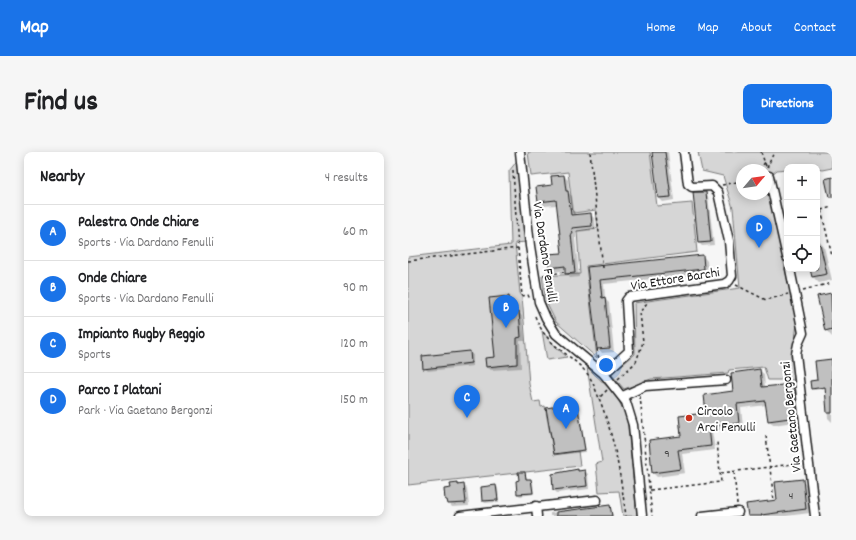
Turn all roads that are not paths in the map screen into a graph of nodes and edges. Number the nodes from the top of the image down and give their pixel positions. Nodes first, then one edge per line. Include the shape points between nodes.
1 (520, 152) edge
2 (684, 152) edge
3 (772, 190) edge
4 (784, 244) edge
5 (791, 272) edge
6 (604, 374) junction
7 (726, 380) dead end
8 (623, 396) junction
9 (597, 500) dead end
10 (536, 506) junction
11 (738, 512) road end
12 (460, 516) edge
13 (537, 516) edge
14 (642, 516) edge
15 (702, 516) edge
16 (815, 516) edge

1 - 6 street, Via Dardano Fenulli via 540,302 550,327 564,342
2 - 6 street, Via Ettore Barchi via 688,184 712,186 718,192 732,274 729,282 724,284 629,296 626,301 629,351
3 - 4 street
5 - 16 street, Via Gaetano Bergonzi via 803,333 796,354
6 - 8 street, Via Dardano Fenulli
7 - 8 street via 640,387
8 - 14 street, Via Dardano Fenulli via 632,418
9 - 10 street
10 - 12 street
10 - 13 street
11 - 15 street

